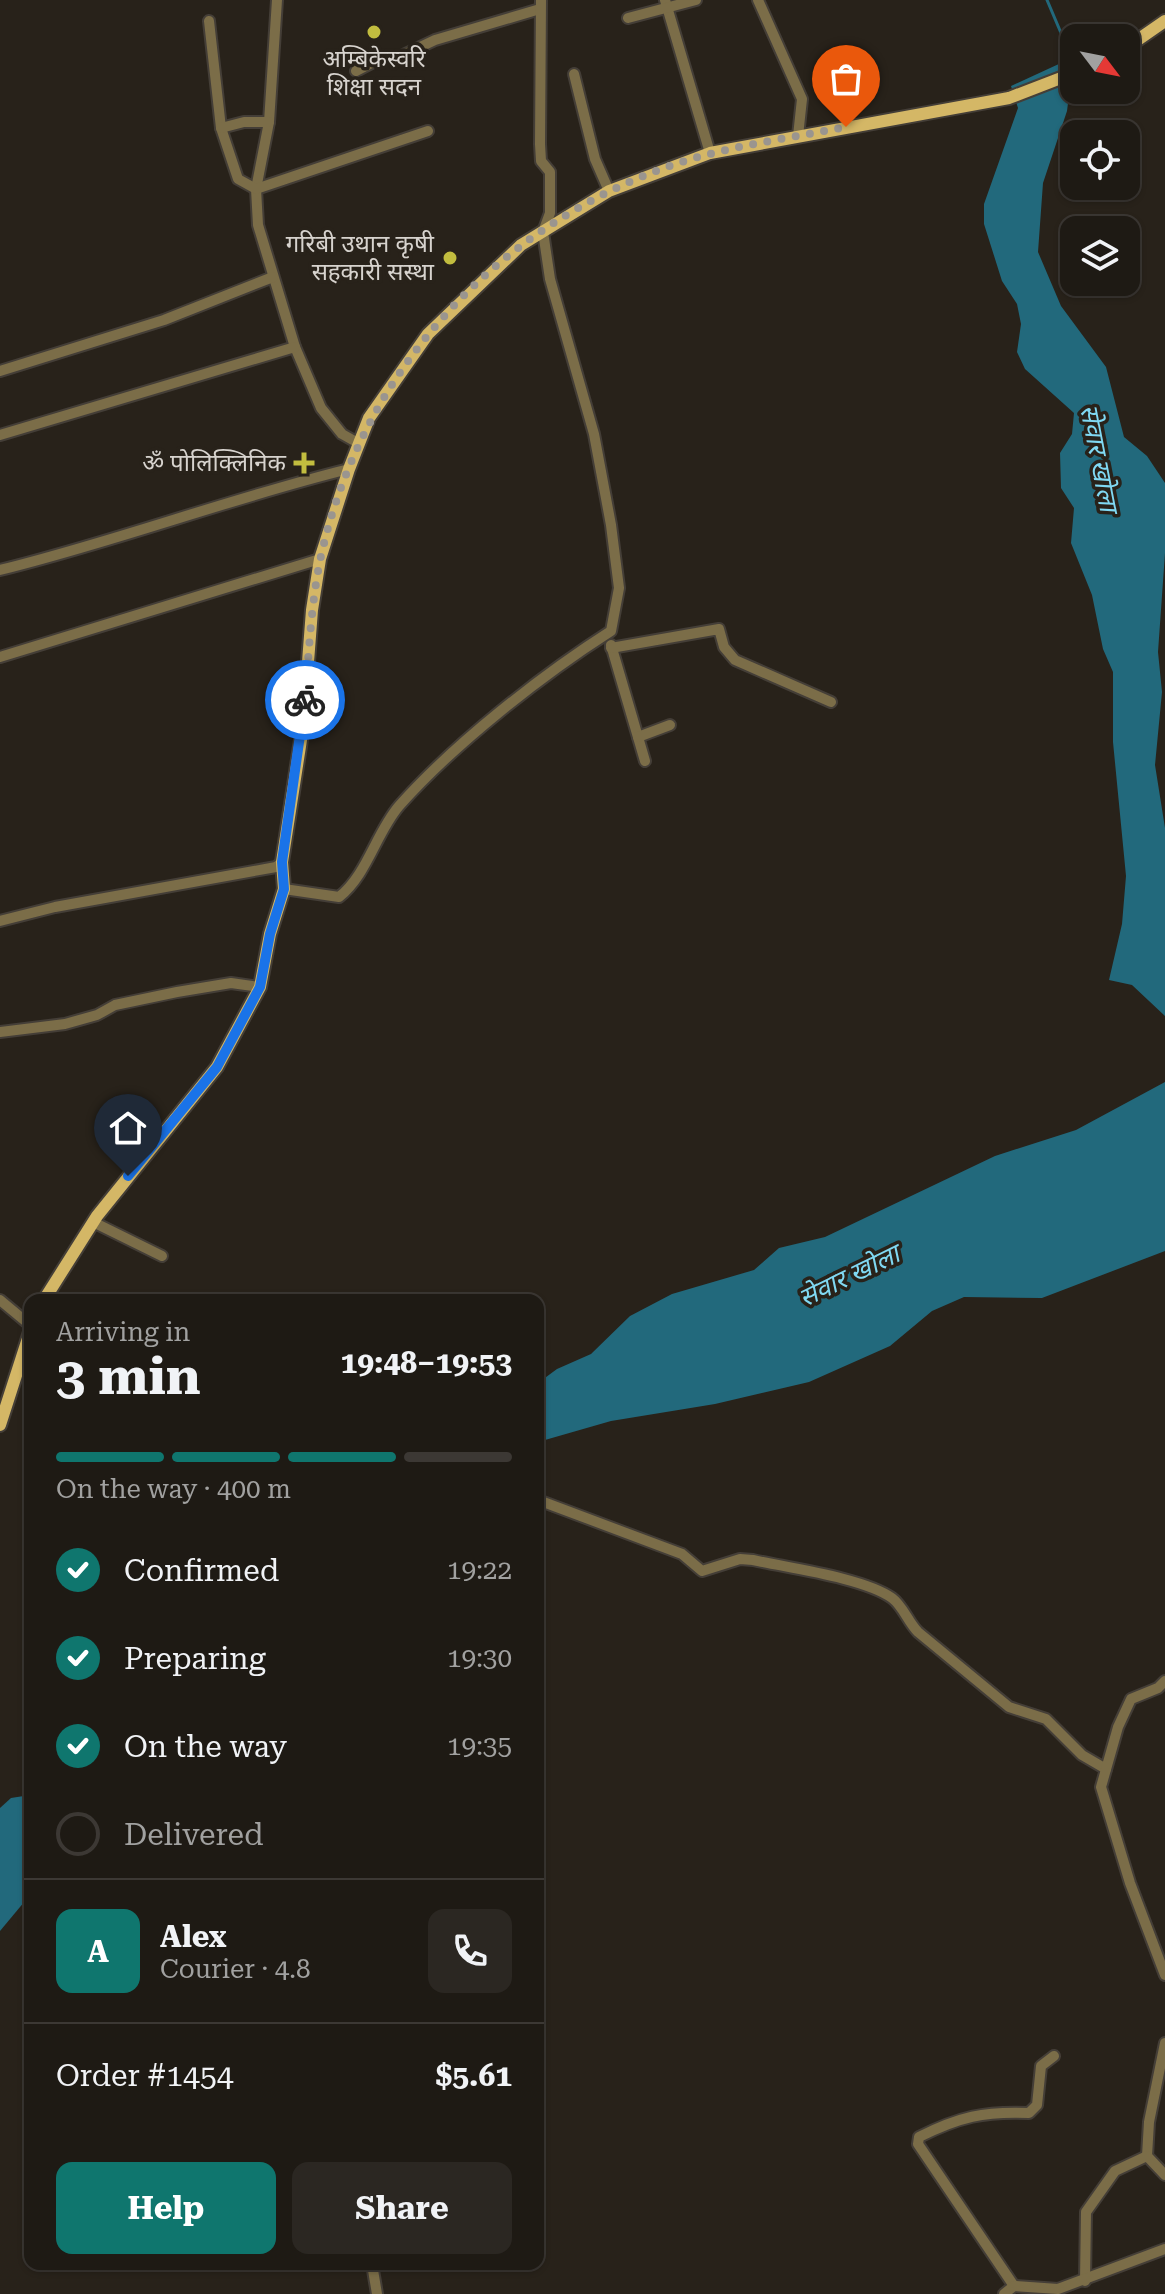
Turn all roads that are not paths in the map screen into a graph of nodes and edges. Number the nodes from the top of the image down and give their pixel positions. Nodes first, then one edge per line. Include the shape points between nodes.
1 (277, 0) edge
2 (696, 0) edge
3 (758, 0) edge
4 (540, 4) edge
5 (666, 4) edge
6 (628, 18) dead end
7 (209, 21) dead end
8 (1165, 21) edge
9 (1140, 38) edge
10 (356, 71) dead end
11 (574, 74) dead end
12 (1060, 78) edge
13 (269, 122) junction
14 (221, 128) junction
15 (428, 131) dead end
16 (798, 136) junction
17 (710, 153) junction
18 (256, 189) junction
19 (609, 191) junction
20 (543, 232) junction
21 (273, 277) junction
22 (295, 347) junction
23 (0, 371) edge
24 (0, 435) edge
25 (358, 443) junction
26 (349, 469) junction
27 (320, 559) junction
28 (0, 570) edge
29 (611, 631) junction
30 (611, 648) junction
31 (0, 657) edge
32 (831, 702) dead end
33 (670, 725) dead end
34 (638, 737) junction
35 (645, 761) dead end
36 (282, 862) junction
37 (284, 889) junction
38 (0, 921) edge
39 (260, 987) junction
40 (0, 1032) edge
41 (93, 1222) junction
42 (162, 1256) dead end
43 (48, 1294) edge
44 (0, 1300) edge
45 (24, 1320) edge
46 (24, 1344) edge
47 (5, 1383) edge
48 (0, 1425) edge
49 (544, 1502) edge
50 (1165, 1681) edge
51 (1106, 1769) junction
52 (1165, 1975) edge
53 (1165, 2043) edge
54 (1054, 2056) dead end
55 (1147, 2156) junction
56 (1165, 2175) edge
57 (1165, 2249) edge
58 (373, 2270) edge
59 (1085, 2281) junction
60 (1014, 2286) junction
61 (377, 2294) edge
62 (1004, 2294) edge

1 - 13 street
2 - 5 street
3 - 16 street via 802,99
4 - 10 street
4 - 20 street via 541,161 550,172 550,213
5 - 6 street
5 - 17 street
7 - 14 street
8 - 9 main road
11 - 19 street via 595,159
12 - 16 main road via 1009,98
13 - 14 street
13 - 18 street
14 - 18 street via 238,179
15 - 18 street
16 - 17 main road
17 - 19 main road
18 - 21 street via 258,225
19 - 20 main road
20 - 25 main road via 496,266 428,334 388,388
20 - 29 street via 550,279 594,434 611,525 619,588
21 - 22 street
21 - 23 street via 164,320
22 - 24 street
22 - 25 street via 321,408 342,434
25 - 26 main road
26 - 27 main road
26 - 28 street
27 - 31 street
27 - 36 main road via 303,727
29 - 30 street
29 - 37 street via 545,676 413,792 339,897
30 - 32 street via 719,629 735,660
30 - 34 street
33 - 34 street
34 - 35 street
36 - 37 main road
36 - 38 street
37 - 39 main road
39 - 40 street via 231,983 177,992 115,1005 65,1024
39 - 41 main road via 217,1067
41 - 42 street
41 - 43 main road
44 - 45 street
46 - 47 main road
47 - 48 main road
49 - 51 street via 682,1554 702,1571 753,1560 834,1576 885,1594 918,1632 1000,1700 1046,1719 1082,1755
50 - 51 street via 1131,1699
51 - 52 street via 1101,1787
53 - 55 street
54 - 60 street via 1041,2066 1037,2105 1029,2113 985,2111 919,2137 918,2144
55 - 56 street
55 - 59 street via 1115,2171 1086,2212
57 - 59 street
58 - 61 street
59 - 60 street via 1047,2290
60 - 62 street

